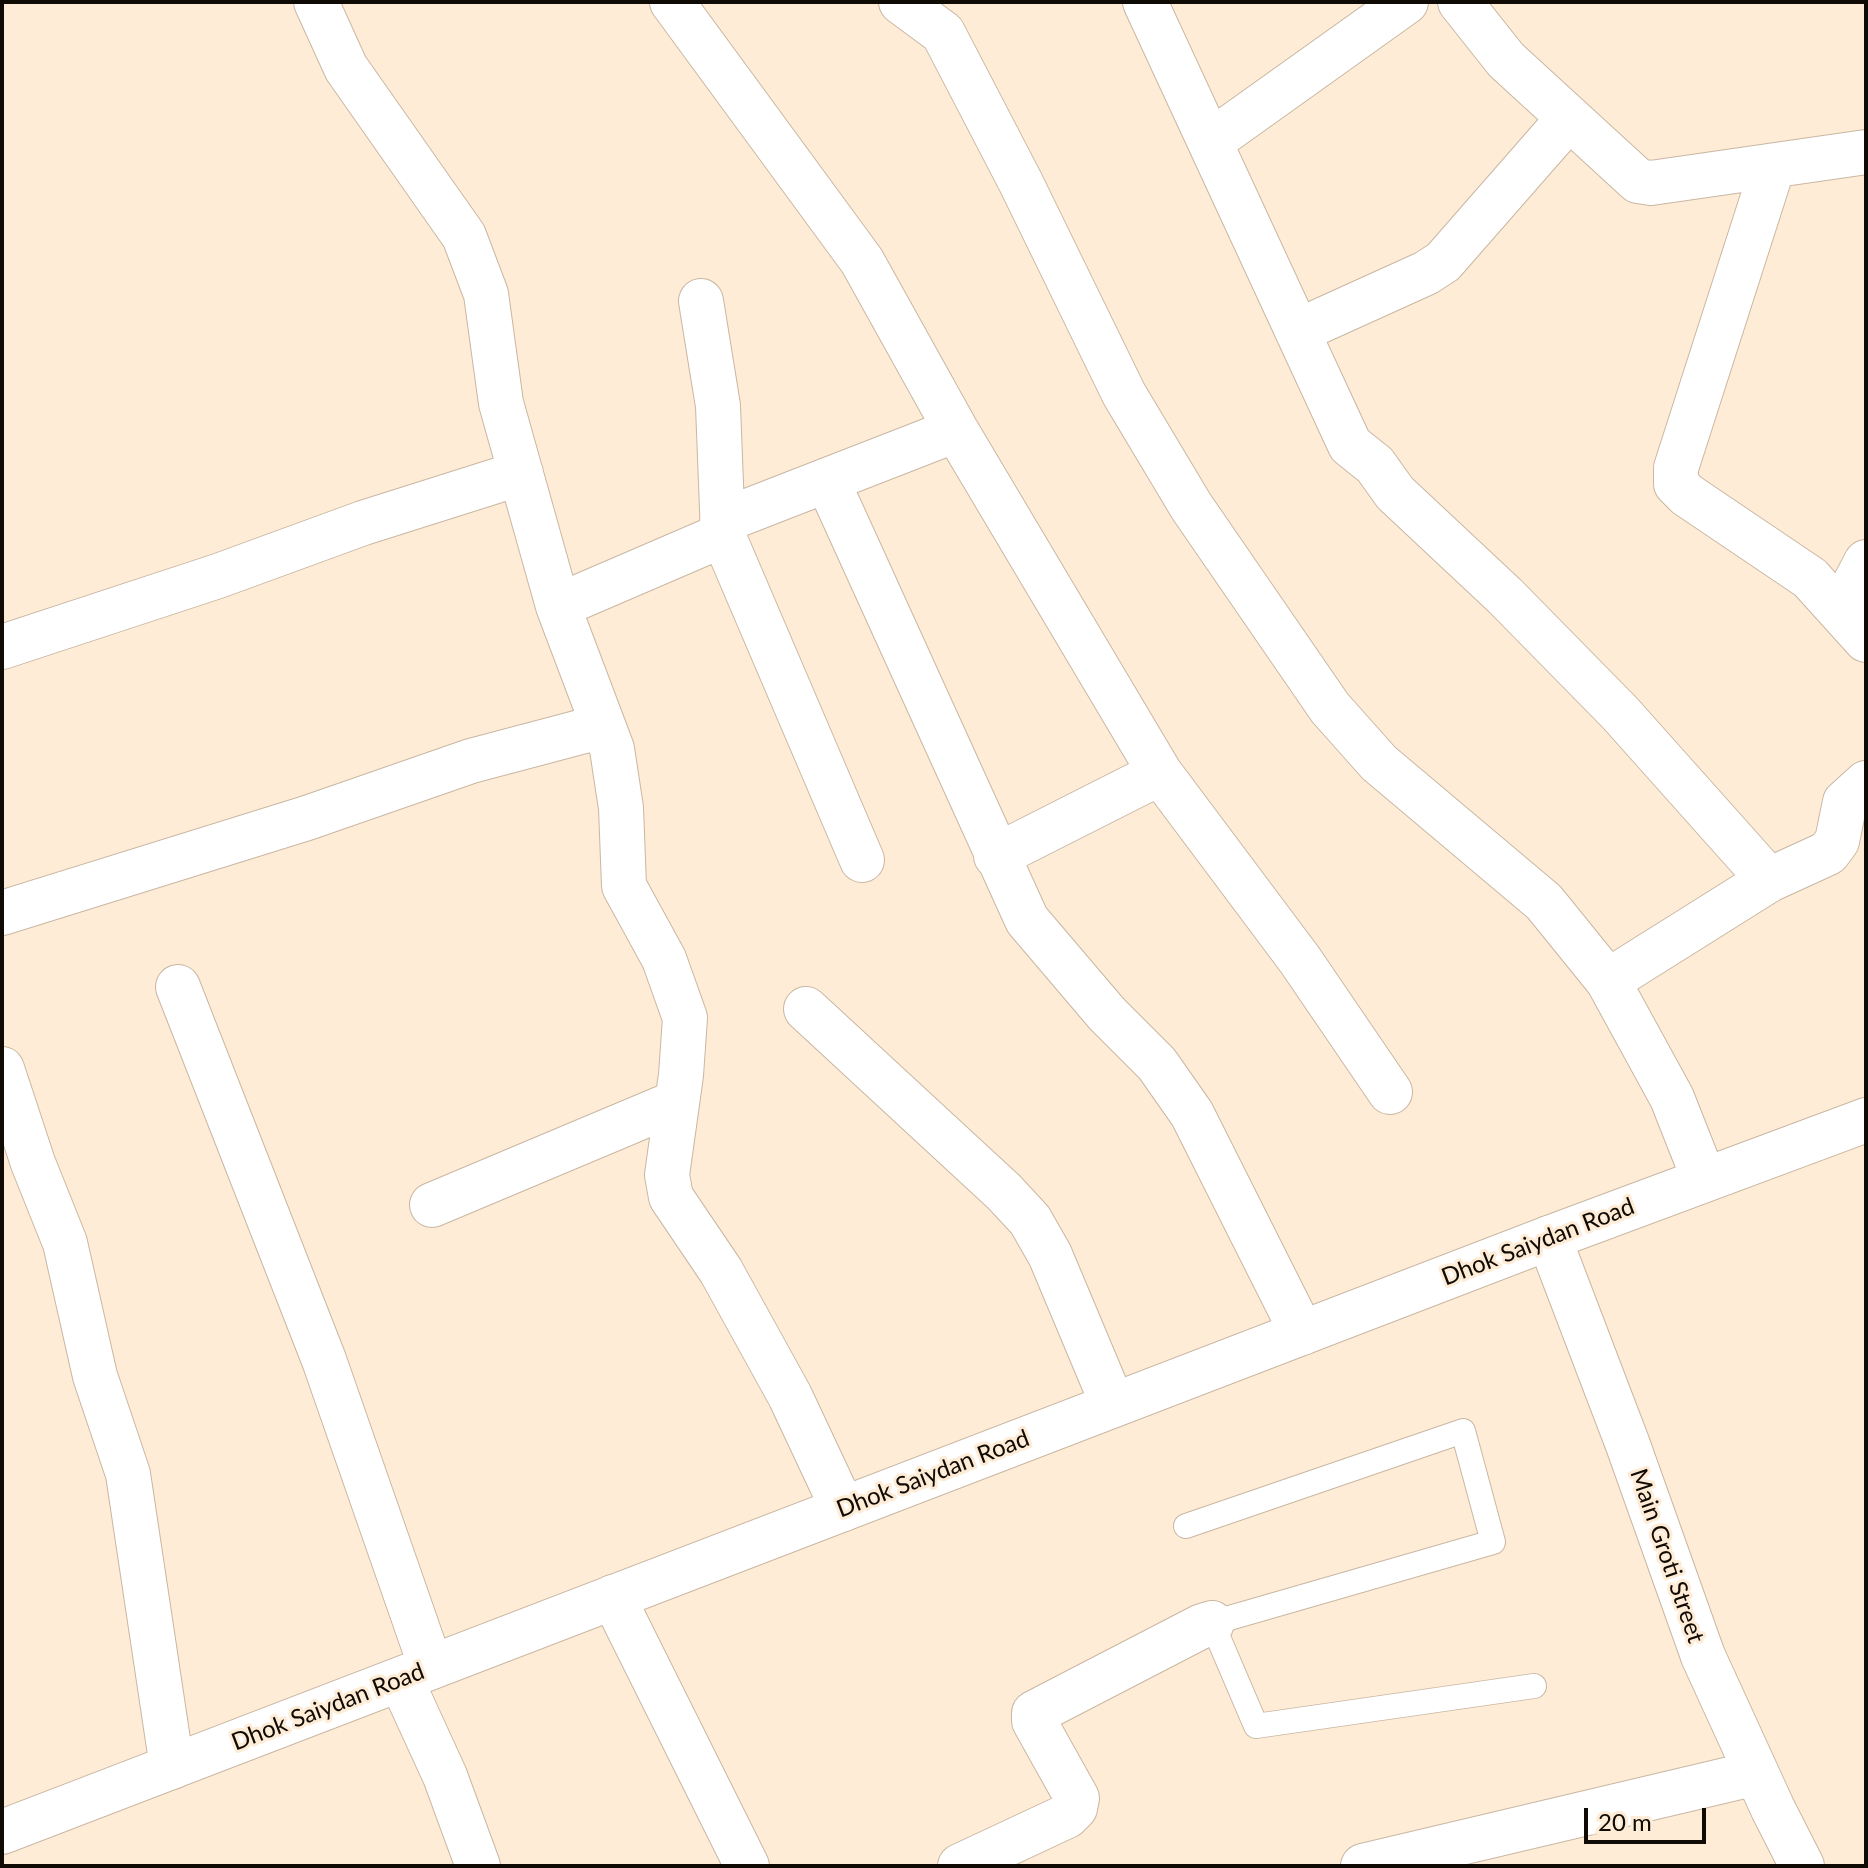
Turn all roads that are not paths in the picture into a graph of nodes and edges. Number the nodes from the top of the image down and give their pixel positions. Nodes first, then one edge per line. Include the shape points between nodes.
1 (316, 2) edge
2 (672, 2) edge
3 (901, 2) edge
4 (1145, 2) edge
5 (1406, 2) edge
6 (1460, 2) edge
7 (1569, 118) junction
8 (1210, 142) junction
9 (1866, 152) edge
10 (1773, 166) junction
11 (701, 301) dead end
12 (1298, 331) junction
13 (956, 430) junction
14 (521, 473) junction
15 (827, 480) junction
16 (723, 528) junction
17 (1866, 562) edge
18 (558, 606) junction
19 (1854, 625) edge
20 (2, 647) edge
21 (603, 726) junction
22 (1160, 773) junction
23 (1866, 783) edge
24 (996, 856) junction
25 (862, 860) dead end
26 (1769, 880) junction
27 (2, 913) edge
28 (1608, 981) junction
29 (178, 987) dead end
30 (806, 1009) dead end
31 (2, 1069) edge
32 (1390, 1092) dead end
33 (677, 1102) junction
34 (1866, 1120) edge
35 (1704, 1179) junction
36 (432, 1205) dead end
37 (1549, 1238) junction
38 (1302, 1333) junction
39 (1113, 1405) junction
40 (843, 1509) junction
41 (1186, 1526) dead end
42 (613, 1597) junction
43 (1212, 1623) junction
44 (416, 1674) junction
45 (1534, 1686) dead end
46 (172, 1767) junction
47 (1756, 1773) junction
48 (2, 1832) edge
49 (478, 1866) edge
50 (747, 1866) edge
51 (960, 1866) edge
52 (1363, 1866) edge
53 (1802, 1866) edge

1 - 14 street via 346,68 464,236 486,294 501,403
2 - 13 street via 862,261
3 - 28 street via 943,33 1124,394 1191,506 1330,708 1379,763 1544,902
4 - 8 street
5 - 8 street
6 - 7 street via 1506,60
7 - 10 street via 1638,181
7 - 12 street via 1443,262
8 - 12 street
9 - 10 street
10 - 19 street via 1676,468 1676,484 1810,578
11 - 16 street via 718,406
12 - 26 street via 1350,445 1620,713
13 - 15 street
13 - 22 street
14 - 18 street
14 - 20 street
15 - 16 street
15 - 24 street
16 - 18 street
16 - 25 street
17 - 19 street
18 - 21 street
21 - 27 street via 471,761
21 - 33 street via 621,808 624,886 664,959 685,1018
22 - 24 street
22 - 32 street via 1300,960
23 - 26 street via 1845,802 1837,841 1828,853
24 - 38 street via 1027,920 1157,1064 1192,1114
26 - 28 street
28 - 35 street via 1672,1098
29 - 44 street via 324,1360
30 - 39 street via 1030,1220
31 - 46 street via 65,1243 95,1376 128,1474
33 - 36 street
33 - 40 street via 667,1175 671,1197 721,1271 790,1396
34 - 35 street, Dhok Saiydan Road
35 - 37 street, Dhok Saiydan Road
37 - 38 street, Dhok Saiydan Road
37 - 47 street, Main Groti Street via 1703,1656
38 - 39 street, Dhok Saiydan Road
39 - 40 street, Dhok Saiydan Road
40 - 42 street, Dhok Saiydan Road
41 - 43 lane via 1463,1431 1493,1542
42 - 44 street, Dhok Saiydan Road
42 - 50 street
43 - 45 lane via 1256,1726
43 - 51 street via 1034,1713 1077,1798 1075,1808
44 - 46 street, Dhok Saiydan Road
44 - 49 street
46 - 48 street, Dhok Saiydan Road
47 - 52 street
47 - 53 street, Main Groti Street

